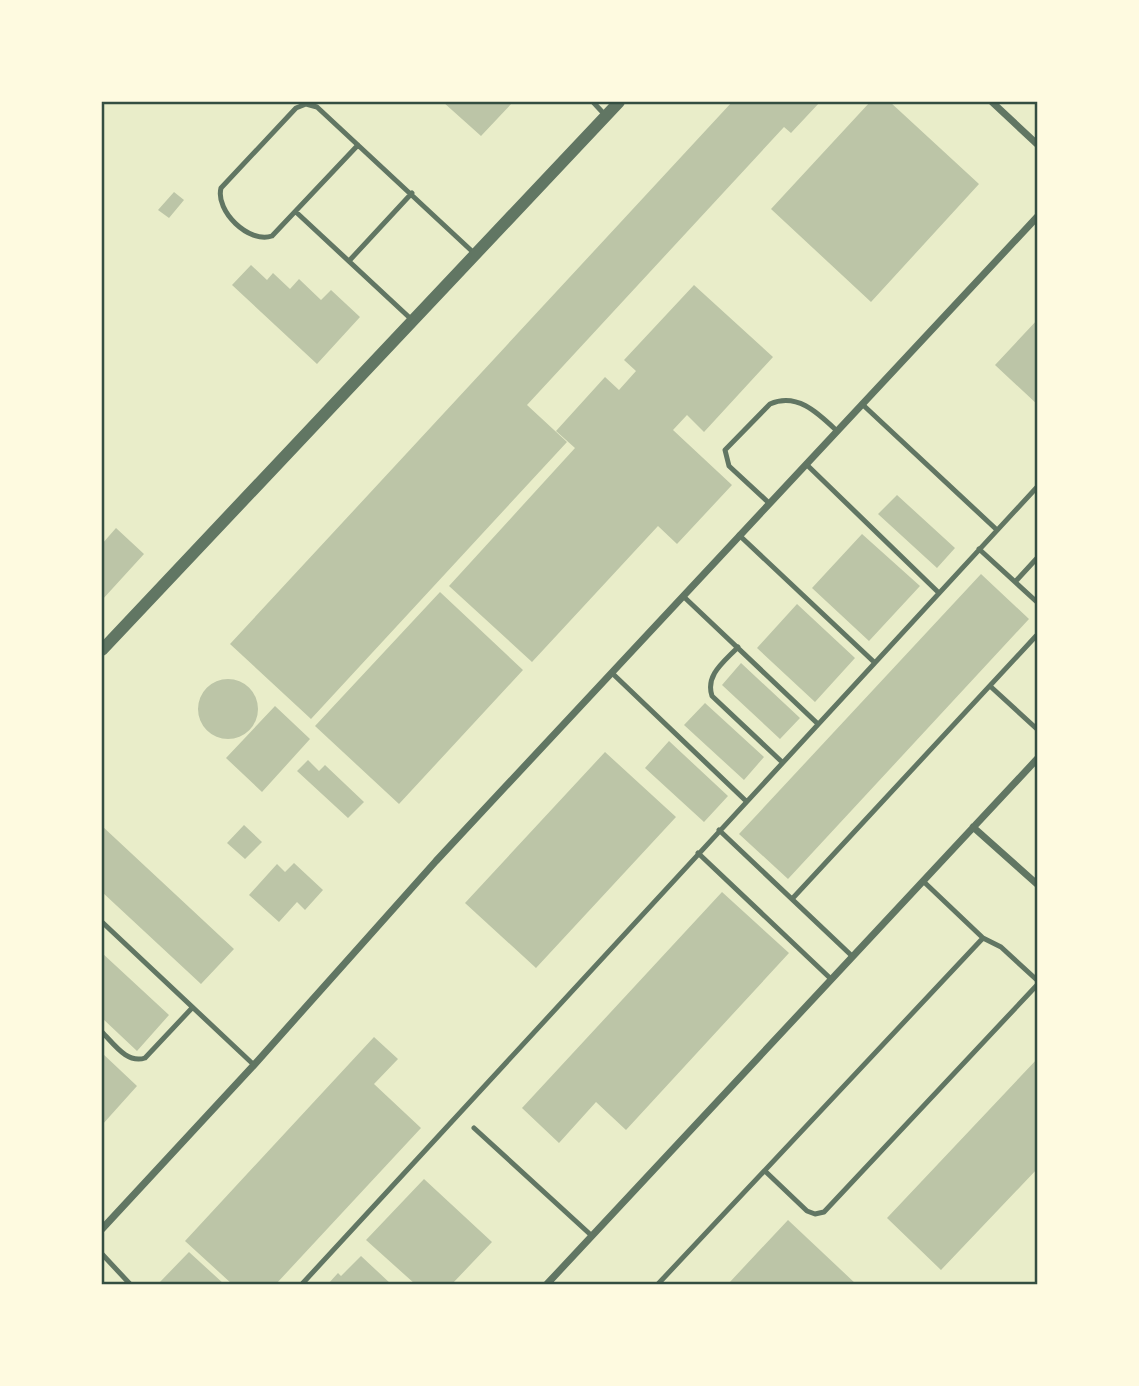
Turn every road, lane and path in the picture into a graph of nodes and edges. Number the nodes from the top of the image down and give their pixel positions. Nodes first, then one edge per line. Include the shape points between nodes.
1 (593, 102) edge
2 (619, 102) edge
3 (992, 102) edge
4 (606, 116) junction
5 (358, 145) junction
6 (1038, 145) edge
7 (412, 193) junction
8 (296, 212) junction
9 (1038, 216) edge
10 (475, 254) junction
11 (349, 261) junction
12 (413, 320) junction
13 (862, 404) junction
14 (837, 431) junction
15 (806, 464) junction
16 (1038, 486) edge
17 (769, 503) junction
18 (997, 530) junction
19 (740, 535) junction
20 (979, 549) junction
21 (1038, 557) edge
22 (1015, 582) junction
23 (939, 593) junction
24 (684, 596) junction
25 (1038, 603) edge
26 (1036, 636) edge
27 (738, 647) junction
28 (102, 650) edge
29 (874, 662) junction
30 (612, 673) junction
31 (990, 685) junction
32 (818, 723) junction
33 (1038, 730) edge
34 (1038, 758) edge
35 (782, 762) junction
36 (746, 801) junction
37 (973, 827) junction
38 (719, 830) junction
39 (698, 853) junction
40 (923, 881) junction
41 (1036, 882) edge
42 (792, 899) junction
43 (102, 922) edge
44 (983, 938) junction
45 (852, 956) junction
46 (831, 979) junction
47 (1038, 983) edge
48 (192, 1008) junction
49 (102, 1032) edge
50 (254, 1065) junction
51 (474, 1128) dead end
52 (765, 1171) junction
53 (102, 1229) edge
54 (592, 1236) junction
55 (102, 1254) edge
56 (130, 1284) edge
57 (302, 1284) edge
58 (547, 1284) edge
59 (658, 1284) edge

1 - 4 lane
2 - 4 street
3 - 6 street
4 - 10 street
5 - 7 lane
5 - 8 lane
5 - 8 lane via 317,107 306,104 296,108 221,188 221,207 253,237 263,240 272,236
7 - 10 lane
7 - 11 lane
8 - 11 lane
9 - 13 street
10 - 12 street
11 - 12 lane
12 - 28 street
13 - 14 street
13 - 18 lane
14 - 15 street
14 - 17 lane via 811,406 779,399 725,450 729,467
15 - 17 street
15 - 23 lane
16 - 18 lane
17 - 19 street
18 - 20 lane
19 - 24 street
19 - 29 lane
20 - 22 lane
20 - 23 lane
21 - 22 lane
22 - 25 lane
23 - 29 lane
24 - 27 lane
24 - 30 street
26 - 31 lane
27 - 32 lane
27 - 35 lane via 711,677 708,687
29 - 32 lane
30 - 36 lane
30 - 50 street
31 - 33 lane
31 - 42 lane
32 - 35 lane
34 - 37 street
35 - 36 lane
36 - 38 lane
37 - 40 street
37 - 41 street
38 - 39 lane
38 - 42 lane
39 - 46 lane
39 - 57 lane
40 - 44 lane
40 - 45 street
42 - 45 lane
43 - 48 lane
44 - 47 lane via 1001,947
44 - 52 lane
45 - 46 street
46 - 54 street
47 - 52 lane via 824,1212 807,1211
48 - 49 lane via 137,1061 129,1059
48 - 50 lane
50 - 53 street
51 - 54 lane
52 - 59 lane
54 - 58 street
55 - 56 lane

